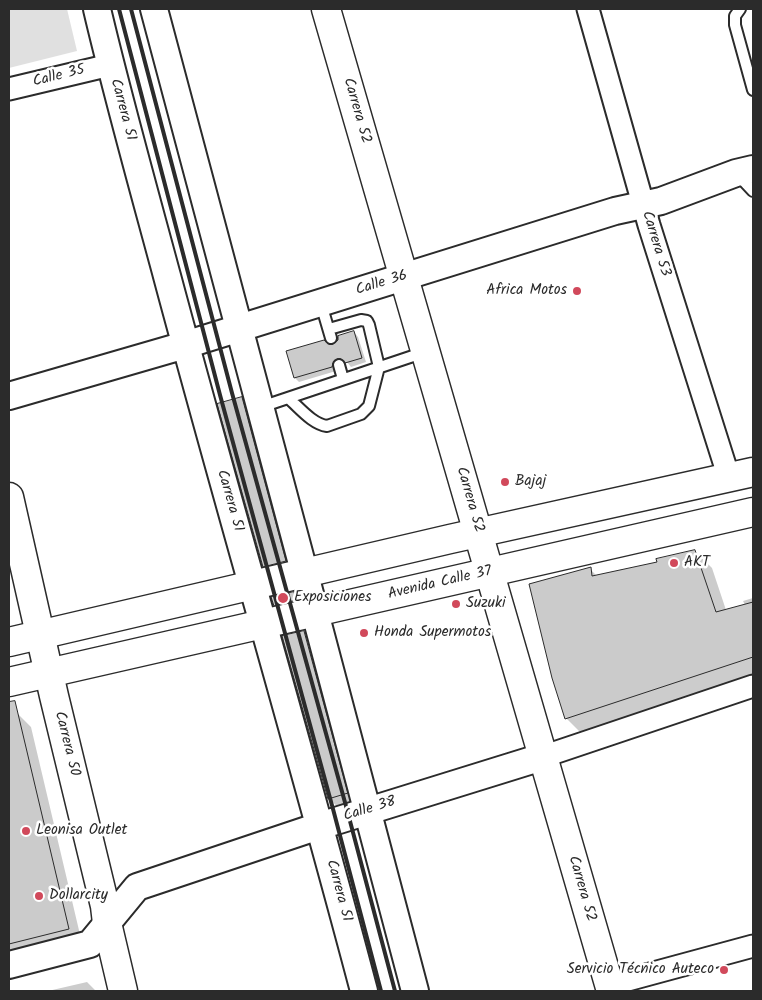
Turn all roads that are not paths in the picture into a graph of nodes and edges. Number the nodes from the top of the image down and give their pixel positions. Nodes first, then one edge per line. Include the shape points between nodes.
1 (97, 9) edge
2 (154, 9) edge
3 (326, 9) edge
4 (588, 9) edge
5 (740, 9) edge
6 (750, 63) edge
7 (110, 64) junction
8 (9, 89) edge
9 (753, 90) edge
10 (747, 178) edge
11 (643, 205) junction
12 (404, 277) junction
13 (321, 302) junction
14 (238, 329) junction
15 (185, 345) junction
16 (426, 351) junction
17 (339, 365) dead end
18 (379, 367) junction
19 (343, 379) junction
20 (9, 396) edge
21 (288, 398) junction
22 (259, 407) junction
23 (741, 475) edge
24 (9, 497) edge
25 (753, 512) edge
26 (478, 532) junction
27 (304, 573) junction
28 (490, 573) junction
29 (252, 584) junction
30 (314, 612) junction
31 (263, 623) junction
32 (40, 634) junction
33 (9, 642) edge
34 (49, 673) junction
35 (9, 682) edge
36 (753, 686) edge
37 (542, 757) junction
38 (368, 811) junction
39 (320, 826) junction
40 (107, 923) junction
41 (753, 946) edge
42 (9, 965) edge
43 (610, 988) edge
44 (123, 991) edge
45 (364, 991) edge
46 (415, 991) edge

1 - 7 street, Carrera 51
2 - 14 street
3 - 12 main road, Carrera 52
4 - 11 street, Carrera 53
5 - 6 lane via 735,16 735,25
6 - 9 lane
7 - 8 street, Calle 35
7 - 15 street, Carrera 51
10 - 11 street, Calle 36
11 - 12 street, Calle 36
11 - 23 street, Carrera 53
12 - 13 street, Calle 36
12 - 16 main road, Carrera 52
13 - 14 street, Calle 36
13 - 18 lane via 330,333 361,320 367,321
14 - 15 street, Calle 36
14 - 22 street
15 - 20 street, Calle 36
15 - 29 street, Carrera 51
16 - 18 lane
16 - 26 main road, Carrera 52
17 - 19 lane
18 - 19 lane
18 - 21 lane via 369,406 361,414 327,426 319,424
19 - 21 lane
21 - 22 lane
22 - 27 street
23 - 26 main road
24 - 32 main road, Carrera 50
25 - 28 main road, Avenida Calle 37
26 - 27 main road
26 - 28 main road, Carrera 52
27 - 29 main road
27 - 30 street
28 - 30 main road, Avenida Calle 37
28 - 37 main road, Carrera 52
29 - 31 street, Carrera 51
29 - 32 main road
30 - 31 main road, Avenida Calle 37
30 - 38 street
31 - 34 main road, Avenida Calle 37
31 - 39 street, Carrera 51
32 - 33 main road
32 - 34 main road, Carrera 50
34 - 35 main road, Avenida Calle 37
34 - 40 main road, Carrera 50
36 - 37 street, Calle 38
37 - 38 street, Calle 38
37 - 43 main road, Carrera 52
38 - 39 street, Calle 38
38 - 46 street
39 - 40 street, Calle 38 via 137,887
39 - 45 street, Carrera 51
40 - 42 street, Calle 38 via 90,944
40 - 44 main road, Carrera 50
41 - 43 street

